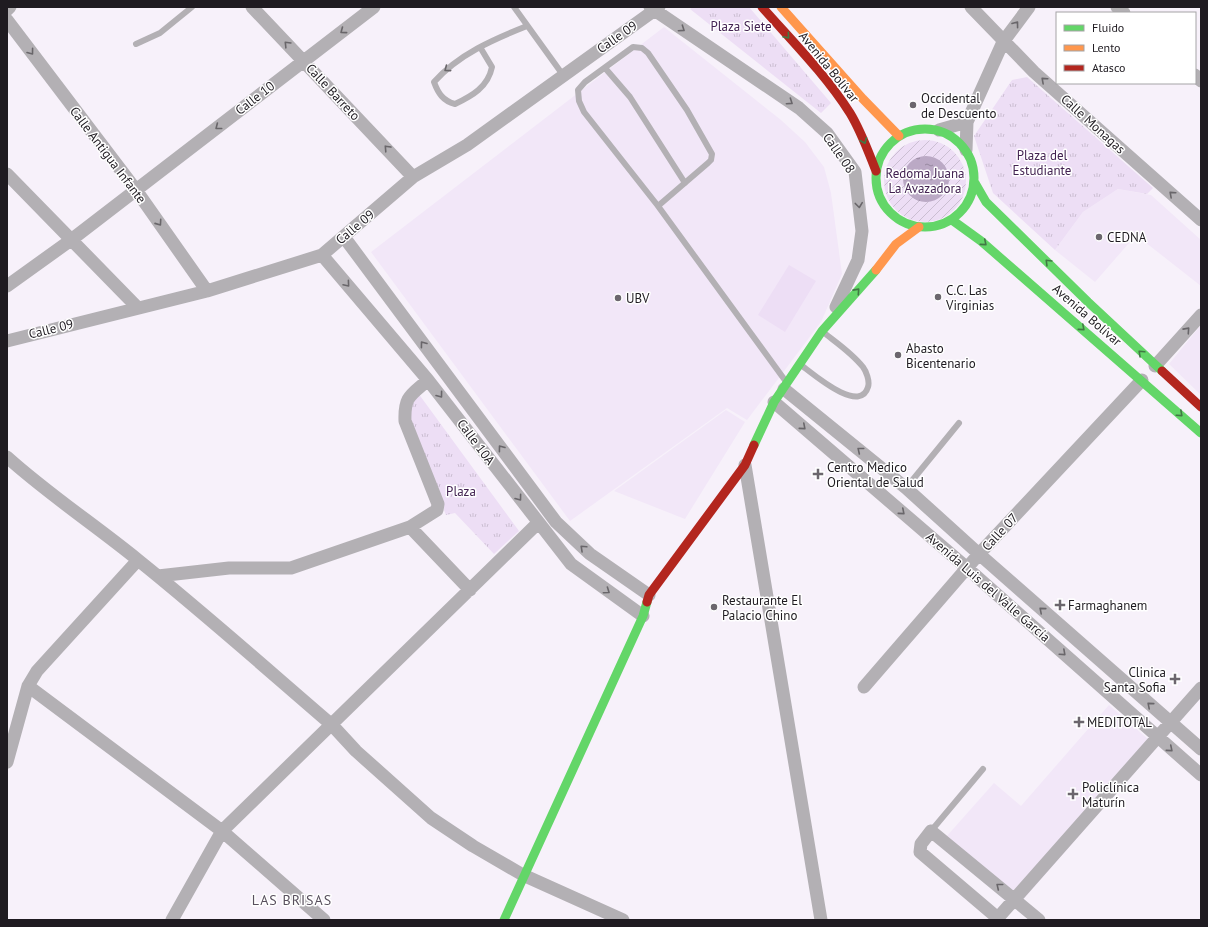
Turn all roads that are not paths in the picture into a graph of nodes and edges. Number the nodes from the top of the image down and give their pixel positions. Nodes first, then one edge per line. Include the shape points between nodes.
1 (10, 7) edge
2 (192, 7) edge
3 (252, 7) edge
4 (374, 7) edge
5 (514, 7) edge
6 (762, 7) edge
7 (781, 7) edge
8 (971, 7) edge
9 (1029, 7) edge
10 (654, 8) edge
11 (7, 10) edge
12 (7, 20) edge
13 (527, 26) junction
14 (1003, 42) junction
15 (136, 44) dead end
16 (480, 47) junction
17 (304, 61) junction
18 (605, 68) junction
19 (563, 76) junction
20 (967, 122) junction
21 (939, 130) junction
22 (899, 136) junction
23 (966, 150) junction
24 (876, 171) junction
25 (7, 174) edge
26 (414, 177) junction
27 (685, 183) junction
28 (975, 183) junction
29 (136, 190) junction
30 (658, 206) junction
31 (952, 220) junction
32 (1201, 220) edge
33 (919, 227) junction
34 (344, 237) junction
35 (71, 240) junction
36 (322, 255) junction
37 (7, 286) edge
38 (207, 291) junction
39 (137, 307) junction
40 (1201, 315) edge
41 (822, 331) junction
42 (7, 341) edge
43 (800, 364) junction
44 (1155, 366) junction
45 (428, 380) junction
46 (1142, 380) junction
47 (786, 386) junction
48 (774, 402) junction
49 (1201, 407) edge
50 (959, 424) dead end
51 (1201, 433) edge
52 (7, 456) edge
53 (745, 465) junction
54 (906, 488) junction
55 (538, 523) junction
56 (410, 527) junction
57 (979, 554) junction
58 (138, 560) junction
59 (967, 568) junction
60 (158, 576) junction
61 (470, 590) junction
62 (649, 595) junction
63 (643, 616) junction
64 (28, 686) junction
65 (864, 688) dead end
66 (1201, 688) edge
67 (1170, 722) junction
68 (332, 725) junction
69 (1157, 737) junction
70 (1201, 749) edge
71 (7, 762) edge
72 (983, 769) dead end
73 (1201, 775) edge
74 (222, 831) junction
75 (931, 831) junction
76 (523, 875) junction
77 (1014, 899) junction
78 (998, 919) edge
79 (172, 920) edge
80 (324, 920) edge
81 (504, 920) edge
82 (623, 920) edge
83 (821, 920) edge
84 (1039, 920) edge

1 - 11 street
2 - 15 lane via 160,33
17 -> 3 street, Calle Barreto
4 -> 17 street, Calle 10
5 - 13 lane
6 -> 24 street, Avenida Bolívar via 850,113
7 - 22 street, Avenida Bolívar
8 - 14 street, Calle Monagas
14 -> 9 street
10 - 19 street, Calle 09
10 -> 41 street, Calle 08 via 799,108 827,133 855,172 862,231 858,260 843,296
12 -> 29 street, Calle Antigua Infante
13 - 16 lane
13 - 19 lane
14 - 20 street
32 -> 14 street, Calle Monagas
16 -> 16 lane via 444,71 434,82 437,92 448,102 455,104 471,97 490,79 492,67
26 -> 17 street, Calle Barreto
17 -> 29 street, Calle 10
18 - 27 lane via 630,97
18 - 27 lane via 633,47 642,48 648,53 687,110 712,154 708,163
18 - 30 lane via 578,90 579,101 584,112
19 - 26 street, Calle 09 via 467,144
20 - 21 street
20 - 23 street
21 - 22 street via 918,129
21 - 23 street via 954,138
22 - 24 street via 884,151
23 - 28 street via 973,166
24 - 33 street via 876,187 881,202 891,214 904,223
25 - 35 street
26 - 34 street, Calle 09
27 - 30 lane
28 - 31 street via 971,198
44 -> 28 street, Avenida Bolívar via 986,202
29 - 35 street, Calle 10
29 -> 38 street, Calle Antigua Infante
30 - 47 lane
31 - 33 street via 936,227
31 -> 46 street, Avenida Bolívar via 981,241
41 -> 33 street via 896,244
34 - 36 street, Calle 09
62 -> 34 street, Calle 10A via 590,554 556,522
35 - 37 street, Calle 10
35 - 39 street
36 - 38 street, Calle 09
36 -> 45 street, Calle 10A
38 - 39 street, Calle 09
39 - 42 street, Calle 09
44 -> 40 street
41 - 43 street
41 - 43 lane via 864,368 869,381 868,388 864,394 854,397 837,391
43 - 47 street
44 - 49 street, Avenida Bolívar
45 -> 55 street, Calle 10A
45 - 56 street via 408,397 405,421 438,504 432,515
46 -> 51 street, Avenida Bolívar
46 - 57 street, Calle 07
47 - 48 street
54 -> 47 street, Avenida Luis del Valle García
48 - 53 street
48 -> 59 street, Avenida Luis del Valle García
50 - 54 lane
52 - 58 street via 25,473
53 - 62 street
53 - 83 street
54 - 57 street, Avenida Luis del Valle García
55 - 61 street
55 -> 63 street, Calle 10A via 571,564
56 - 60 street via 291,568 229,568
56 - 61 street
57 - 59 street, Calle 07
67 -> 57 street, Avenida Luis del Valle García
58 - 60 street
58 - 64 street via 50,656
59 - 65 street, Calle 07
59 -> 69 street, Avenida Luis del Valle García
60 - 68 street
61 - 68 street
62 - 63 street
63 - 76 street
64 - 71 street
64 - 74 street
66 - 67 street
67 - 69 street
67 - 70 street, Avenida Luis del Valle García
68 - 74 street
68 - 76 street via 356,751 431,818
69 -> 73 street, Avenida Luis del Valle García
69 - 77 street
72 - 75 lane
74 - 79 street
74 - 80 street
77 -> 75 street
75 - 78 street via 921,844 920,852
76 - 81 street
76 - 82 street
77 - 78 street
77 - 84 street

